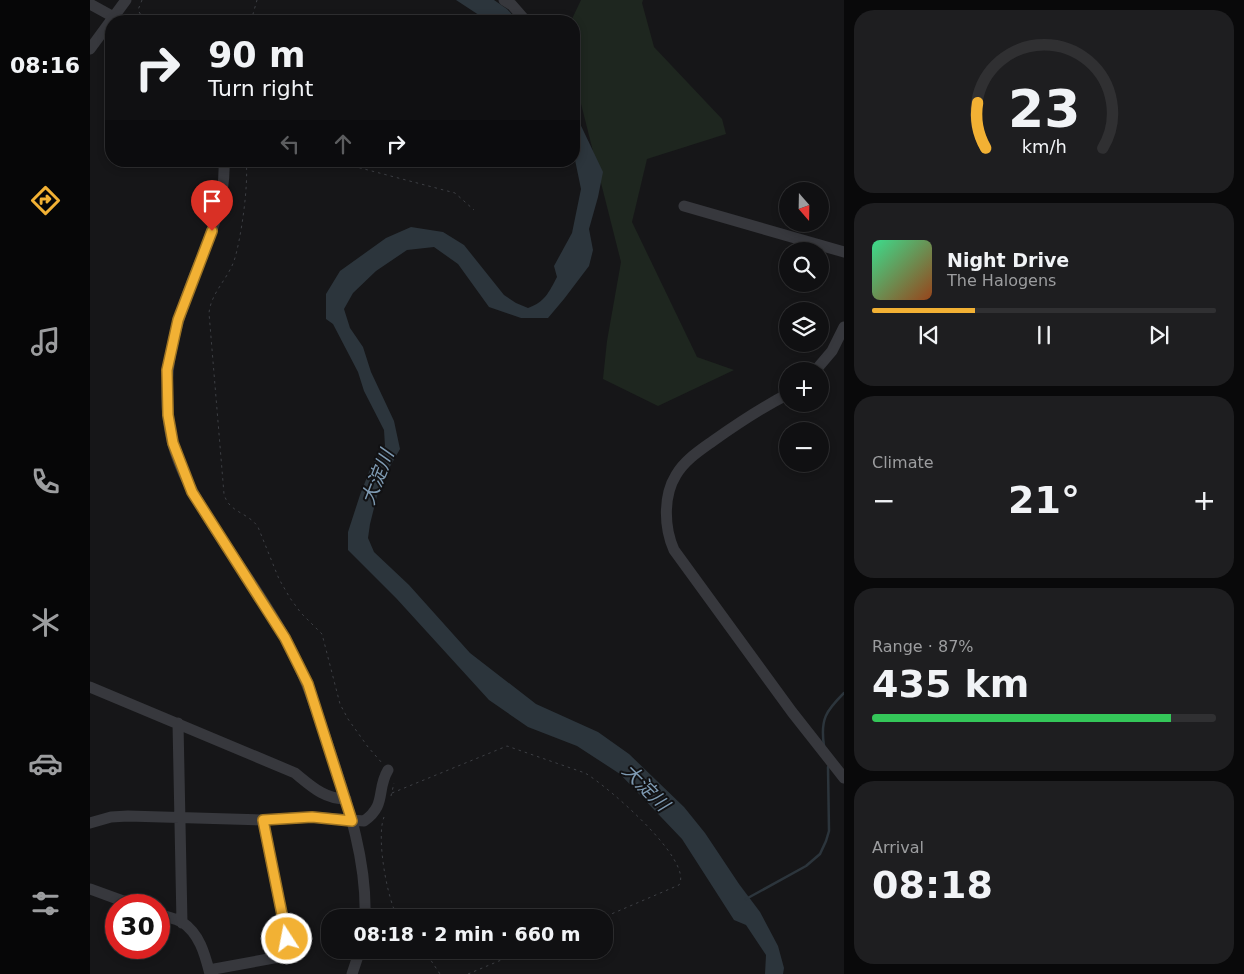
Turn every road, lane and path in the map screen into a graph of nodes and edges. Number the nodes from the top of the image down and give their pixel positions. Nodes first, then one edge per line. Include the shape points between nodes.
1 (126, 0) edge
2 (142, 0) edge
3 (258, 0) edge
4 (504, 0) edge
5 (90, 4) edge
6 (110, 15) edge
7 (119, 15) edge
8 (141, 15) edge
9 (253, 15) edge
10 (521, 15) edge
11 (105, 32) edge
12 (90, 49) edge
13 (224, 167) edge
14 (246, 167) edge
15 (357, 167) edge
16 (684, 206) dead end
17 (474, 210) dead end
18 (844, 252) edge
19 (844, 327) edge
20 (823, 362) edge
21 (779, 399) edge
22 (90, 687) edge
23 (178, 723) junction
24 (388, 770) junction
25 (844, 778) edge
26 (392, 794) junction
27 (346, 799) junction
28 (389, 801) dead end
29 (384, 816) dead end
30 (180, 817) junction
31 (263, 820) junction
32 (352, 821) junction
33 (90, 823) edge
34 (90, 889) edge
35 (105, 894) edge
36 (365, 909) edge
37 (394, 909) edge
38 (613, 913) edge
39 (170, 918) edge
40 (182, 922) junction
41 (357, 959) edge
42 (430, 959) edge
43 (504, 959) edge
44 (210, 972) edge
45 (352, 974) edge
46 (440, 974) edge
47 (468, 974) edge

1 - 7 street
2 - 8 path via 138,10
3 - 9 path
4 - 10 street
5 - 6 street
11 - 12 street
13 - 27 street via 218,211 178,320 167,370 168,415 173,443 192,492 285,638 308,684
14 - 24 path via 241,227 234,260 225,281 214,295 209,313 224,494 233,509 254,520 290,598 322,634 340,704 368,747
15 - 17 path via 455,193
16 - 18 street
19 - 20 street
21 - 25 street via 746,417 690,458 675,475 669,492 668,534 674,550
22 - 23 street
23 - 27 street via 296,773 322,794
23 - 30 street
24 - 26 path via 394,785
24 - 32 street via 378,808 364,821
26 - 28 path
26 - 38 path via 507,746 585,773 654,833 682,874 679,885
27 - 32 street
29 - 37 path via 380,835
30 - 31 street
30 - 33 street via 111,817
30 - 40 street
31 - 32 street via 312,817
31 - 44 street via 290,955
32 - 36 street via 361,857
34 - 35 street
39 - 40 street
40 - 44 street via 202,946
41 - 45 street
42 - 46 path
43 - 47 path

